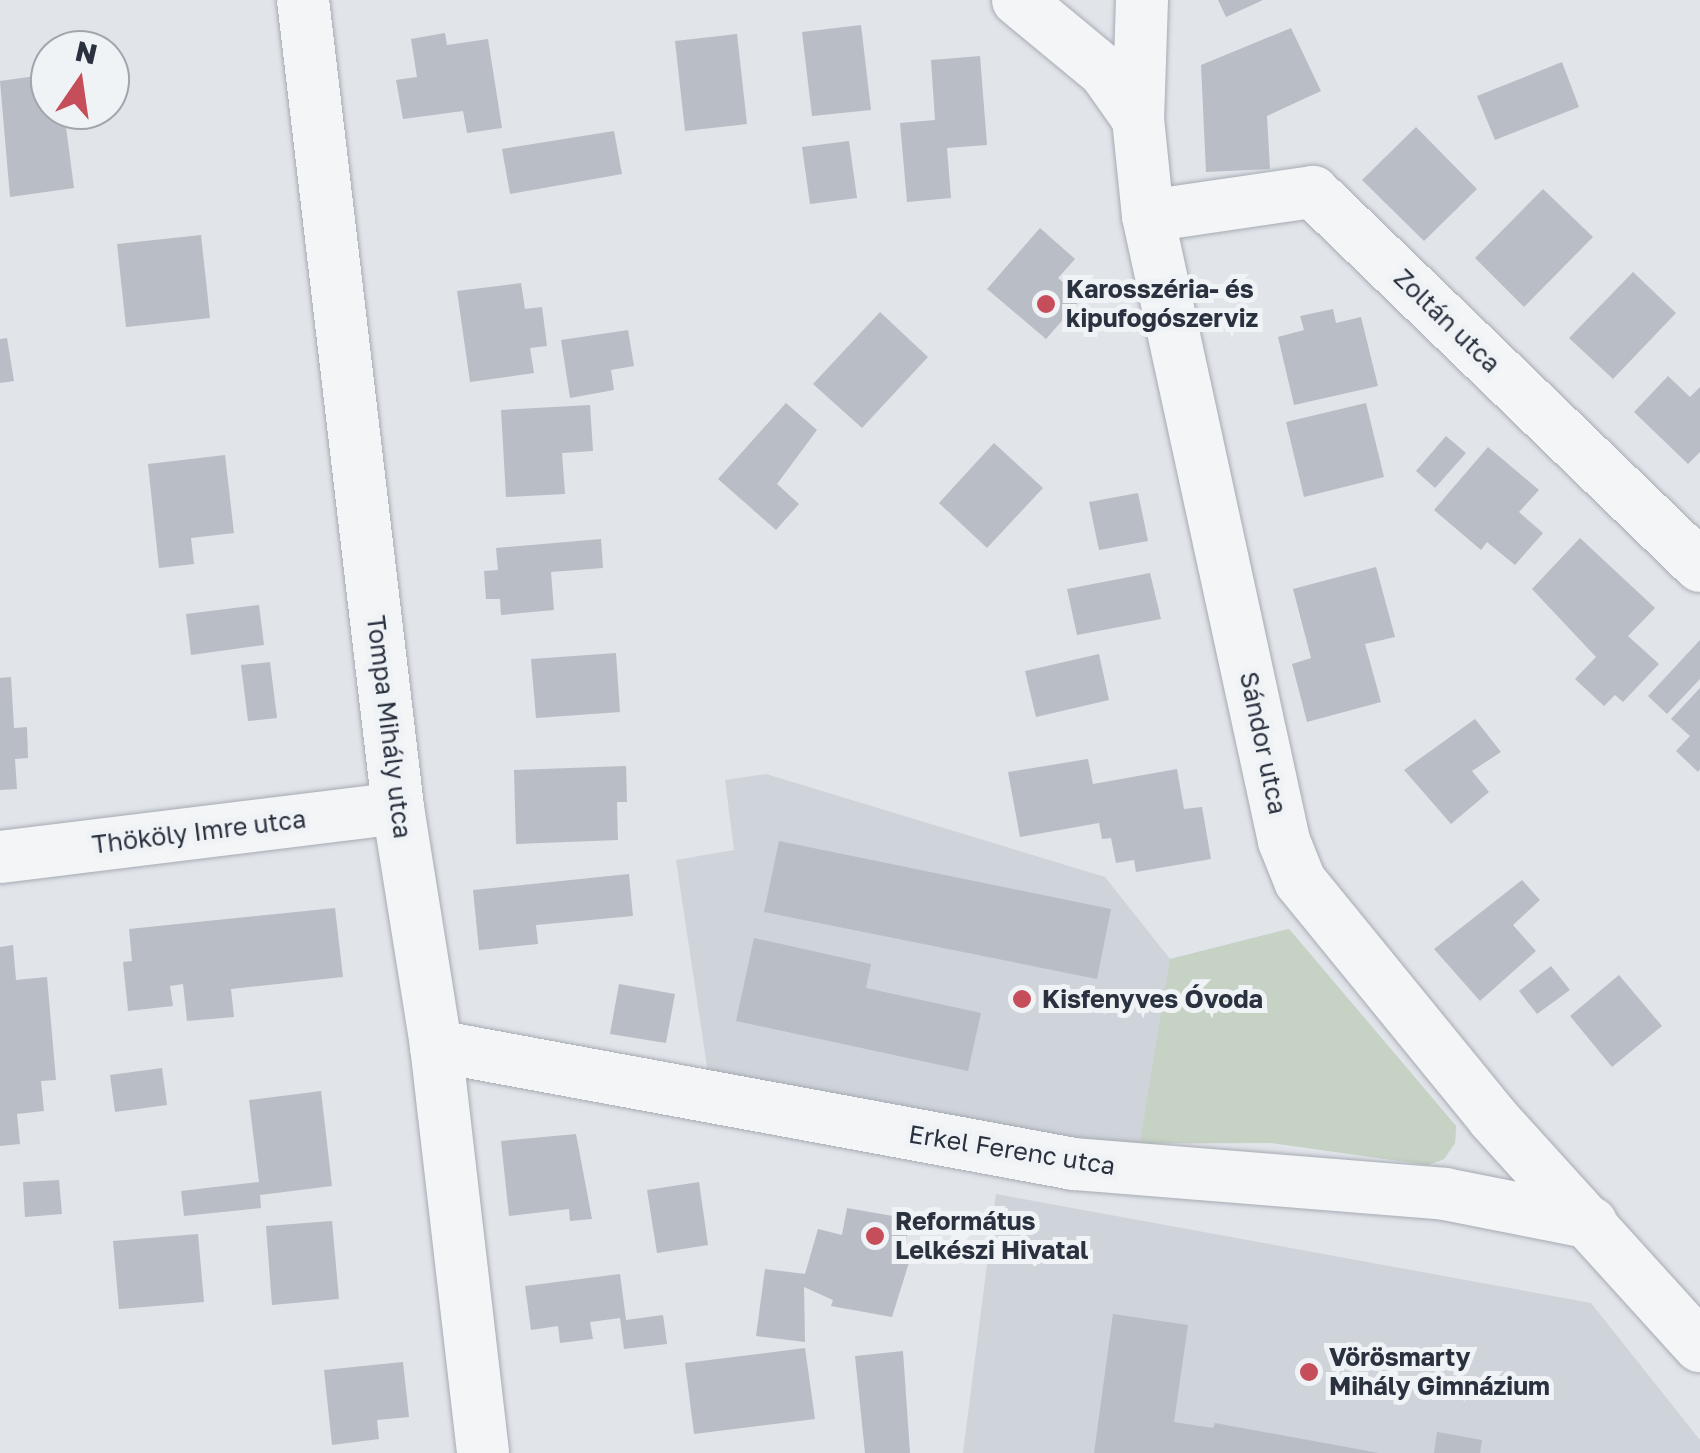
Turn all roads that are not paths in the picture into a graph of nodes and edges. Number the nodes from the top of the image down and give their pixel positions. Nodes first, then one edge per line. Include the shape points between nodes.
1 (303, 0) edge
2 (1018, 0) edge
3 (1142, 0) edge
4 (1138, 119) junction
5 (1148, 216) junction
6 (1700, 566) edge
7 (398, 808) junction
8 (0, 857) edge
9 (436, 1046) junction
10 (1494, 1118) junction
11 (1488, 1200) junction
12 (1591, 1223) junction
13 (1700, 1346) edge
14 (483, 1453) edge

1 - 7 street, Tompa Mihály utca
2 - 4 street via 1105,72
3 - 4 street, Sándor utca
4 - 5 street, Sándor utca
5 - 6 street, Zoltán utca via 1313,192
5 - 10 street, Sándor utca via 1284,841 1300,882
7 - 8 street, Thököly Imre utca
7 - 9 street, Tompa Mihály utca
9 - 11 street, Erkel Ferenc utca via 1074,1164
9 - 14 street, Tompa Mihály utca
10 - 11 street via 1480,1174
10 - 12 street, Sándor utca
11 - 12 street, Erkel Ferenc utca
12 - 13 street, Sándor utca

